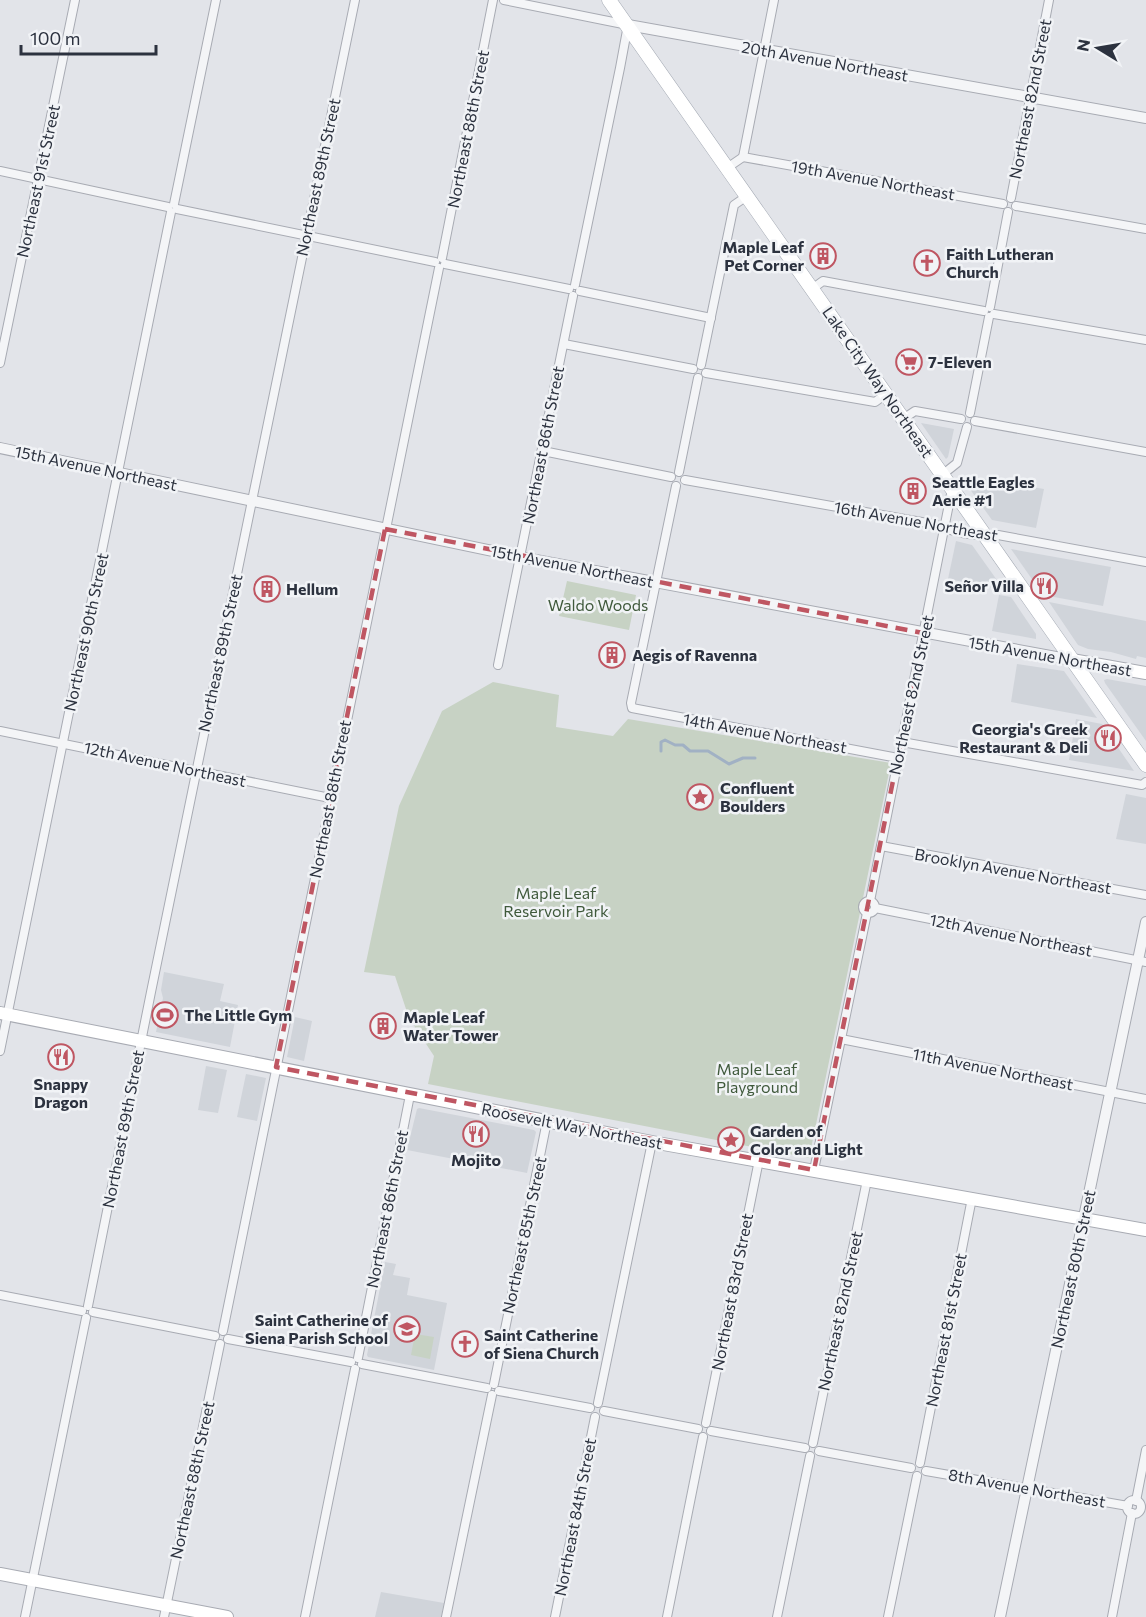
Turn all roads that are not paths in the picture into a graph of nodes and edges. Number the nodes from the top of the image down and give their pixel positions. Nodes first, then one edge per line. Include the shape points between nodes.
1 (75, 0) edge
2 (216, 0) edge
3 (355, 0) edge
4 (493, 0) edge
5 (504, 0) edge
6 (609, 0) edge
7 (774, 0) edge
8 (1049, 0) edge
9 (628, 25) junction
10 (764, 50) junction
11 (1031, 98) junction
12 (1146, 118) edge
13 (744, 157) junction
14 (728, 168) junction
15 (0, 171) edge
16 (38, 179) junction
17 (747, 196) junction
18 (1011, 198) junction
19 (1016, 206) junction
20 (172, 208) junction
21 (1006, 208) junction
22 (1146, 229) edge
23 (306, 236) junction
24 (440, 263) junction
25 (812, 289) junction
26 (574, 290) junction
27 (989, 312) junction
28 (711, 318) junction
29 (1146, 340) edge
30 (564, 344) junction
31 (0, 363) edge
32 (697, 367) junction
33 (706, 373) junction
34 (698, 378) junction
35 (886, 394) junction
36 (969, 413) junction
37 (903, 419) junction
38 (961, 419) junction
39 (975, 421) junction
40 (967, 427) junction
41 (0, 448) edge
42 (543, 451) junction
43 (1146, 452) edge
44 (679, 472) junction
45 (118, 473) junction
46 (942, 475) junction
47 (671, 477) junction
48 (685, 480) junction
49 (676, 486) junction
50 (952, 489) junction
51 (251, 501) junction
52 (385, 529) junction
53 (944, 529) junction
54 (985, 536) junction
55 (520, 557) junction
56 (1146, 562) edge
57 (656, 583) junction
58 (923, 633) junction
59 (1072, 660) junction
60 (498, 665) dead end
61 (1146, 673) edge
62 (0, 731) edge
63 (902, 742) junction
64 (63, 743) junction
65 (898, 758) junction
66 (1146, 765) edge
67 (196, 771) junction
68 (1146, 782) edge
69 (330, 798) junction
70 (880, 846) junction
71 (1146, 895) edge
72 (871, 907) junction
73 (1146, 922) edge
74 (1142, 961) edge
75 (4, 1014) edge
76 (841, 1039) junction
77 (141, 1040) junction
78 (0, 1051) edge
79 (276, 1067) junction
80 (1110, 1092) junction
81 (410, 1095) junction
82 (1146, 1099) edge
83 (547, 1121) junction
84 (652, 1142) junction
85 (759, 1160) junction
86 (814, 1170) junction
87 (867, 1180) junction
88 (972, 1198) junction
89 (1084, 1218) junction
90 (1146, 1230) edge
91 (0, 1295) edge
92 (87, 1312) junction
93 (222, 1337) junction
94 (357, 1363) junction
95 (493, 1390) junction
96 (598, 1403) junction
97 (590, 1408) junction
98 (604, 1411) junction
99 (595, 1417) junction
100 (704, 1430) junction
101 (809, 1445) junction
102 (1146, 1450) edge
103 (819, 1451) junction
104 (810, 1456) junction
105 (920, 1462) junction
106 (926, 1471) junction
107 (914, 1472) junction
108 (1026, 1489) junction
109 (1137, 1507) edge
110 (0, 1574) edge
111 (33, 1581) junction
112 (166, 1611) edge
113 (25, 1617) edge
114 (227, 1617) edge
115 (305, 1617) edge
116 (446, 1617) edge
117 (555, 1617) edge
118 (667, 1617) edge
119 (777, 1617) edge
120 (888, 1617) edge
121 (1000, 1617) edge
122 (1112, 1617) edge

1 - 16 street, Northeast 91st Street
2 - 20 street, Northeast 90th Street
3 - 23 street, Northeast 89th Street
4 - 24 street, Northeast 88th Street
5 - 9 street, 20th Avenue Northeast
6 - 9 main road, Lake City Way Northeast
7 - 10 street
8 - 11 street, Northeast 82nd Street
9 - 10 street, 20th Avenue Northeast
9 - 14 main road, Lake City Way Northeast
9 - 26 street, Northeast 86th Street
10 - 11 street, 20th Avenue Northeast
10 - 13 street
11 - 12 street, 20th Avenue Northeast
11 - 18 street, Northeast 82nd Street
13 - 14 street
13 - 21 street, 19th Avenue Northeast
14 - 17 main road, Lake City Way Northeast
15 - 16 street
16 - 20 street
16 - 31 street, Northeast 91st Street
17 - 25 main road, Lake City Way Northeast
17 - 28 street via 734,206
18 - 19 street
18 - 21 street via 1005,200
19 - 21 street via 1013,211
19 - 22 street
20 - 23 street
20 - 45 street, Northeast 90th Street
21 - 27 street
23 - 24 street
23 - 51 street, Northeast 89th Street
24 - 26 street
24 - 52 street, Northeast 88th Street
25 - 27 street via 823,282
25 - 35 main road, Lake City Way Northeast
26 - 28 street
26 - 30 street, Northeast 86th Street
27 - 29 street
27 - 36 street
28 - 32 street
30 - 32 street
30 - 42 street, Northeast 86th Street
32 - 33 street via 705,368
32 - 34 street via 693,375
33 - 34 street
33 - 35 street via 875,402
34 - 44 street
35 - 37 main road, Lake City Way Northeast
36 - 38 street
36 - 39 street
37 - 38 street via 915,411
37 - 46 main road, Lake City Way Northeast
38 - 40 street
39 - 40 street
39 - 43 street
40 - 46 street via 956,464
41 - 45 street, 15th Avenue Northeast
42 - 47 street
42 - 55 street, Northeast 86th Street
44 - 47 street
44 - 48 street
45 - 51 street, 15th Avenue Northeast
45 - 64 street, Northeast 90th Street
46 - 50 main road, Lake City Way Northeast
47 - 49 street
48 - 49 street
48 - 53 street, 16th Avenue Northeast
49 - 57 street
50 - 53 street, Northeast 82nd Street
50 - 54 main road, Lake City Way Northeast
51 - 52 street, 15th Avenue Northeast
51 - 67 street, Northeast 89th Street
52 - 55 street, 15th Avenue Northeast
52 - 69 street, Northeast 88th Street
53 - 54 street, 16th Avenue Northeast
53 - 58 street, Northeast 82nd Street
54 - 56 street, 16th Avenue Northeast via 998,535
54 - 59 main road, Lake City Way Northeast
55 - 57 street, 15th Avenue Northeast
55 - 60 street, Northeast 86th Street
57 - 58 street, 15th Avenue Northeast
57 - 65 street, 14th Avenue Northeast via 632,708
58 - 59 street, 15th Avenue Northeast
58 - 63 street, Northeast 82nd Street
59 - 61 main road, 15th Avenue Northeast
59 - 66 main road, Lake City Way Northeast
62 - 64 street, 12th Avenue Northeast
63 - 65 street, Northeast 82nd Street
63 - 68 street via 1142,785
64 - 67 street, 12th Avenue Northeast
64 - 75 street, Northeast 90th Street
65 - 70 street, Northeast 82nd Street
67 - 69 street, 12th Avenue Northeast
67 - 77 street, Northeast 89th Street
69 - 79 street, Northeast 88th Street
70 - 71 street, Brooklyn Avenue Northeast
70 - 72 street, Northeast 82nd Street
72 - 74 street, 12th Avenue Northeast
72 - 76 street, Northeast 82nd Street
73 - 74 street, Northeast 80th Street
74 - 80 street, Northeast 80th Street
75 - 77 main road, Roosevelt Way Northeast
75 - 78 street, Northeast 90th Street
76 - 80 street, 11th Avenue Northeast
76 - 86 street, Northeast 82nd Street
77 - 79 main road, Roosevelt Way Northeast
77 - 92 street, Northeast 89th Street
79 - 81 main road, Roosevelt Way Northeast
79 - 93 street, Northeast 88th Street
80 - 82 street, 11th Avenue Northeast
80 - 89 street, Northeast 80th Street
81 - 83 main road, Roosevelt Way Northeast
81 - 94 street, Northeast 86th Street
83 - 84 main road, Roosevelt Way Northeast
83 - 95 street, Northeast 85th Street
84 - 85 main road, Roosevelt Way Northeast
84 - 96 street
85 - 86 main road, Roosevelt Way Northeast
85 - 100 street, Northeast 83rd Street
86 - 87 main road, Roosevelt Way Northeast
87 - 88 main road, Roosevelt Way Northeast
87 - 101 street, Northeast 82nd Street
88 - 89 main road, Roosevelt Way Northeast
88 - 105 street, Northeast 81st Street
89 - 90 main road, Roosevelt Way Northeast
89 - 108 street, Northeast 80th Street
91 - 92 street
92 - 93 street
92 - 111 street, Northeast 89th Street
93 - 94 street
93 - 112 street, Northeast 88th Street
94 - 95 street
94 - 115 street, Northeast 86th Street
95 - 97 street
95 - 116 street, Northeast 85th Street
96 - 97 street
96 - 98 street
97 - 99 street
98 - 99 street via 601,1417
98 - 100 street
99 - 117 street, Northeast 84th Street
100 - 101 street
100 - 118 street, Northeast 83rd Street
101 - 103 street via 818,1446
101 - 104 street via 806,1453
102 - 109 street
103 - 104 street
103 - 107 street
104 - 119 street
105 - 106 street
105 - 107 street via 914,1464
106 - 107 street via 922,1476
106 - 108 street, 8th Avenue Northeast
107 - 120 street
108 - 109 street, 8th Avenue Northeast
108 - 121 street, Northeast 80th Street
109 - 122 street
110 - 111 main road
111 - 112 main road
111 - 113 street, Northeast 89th Street
112 - 114 main road

